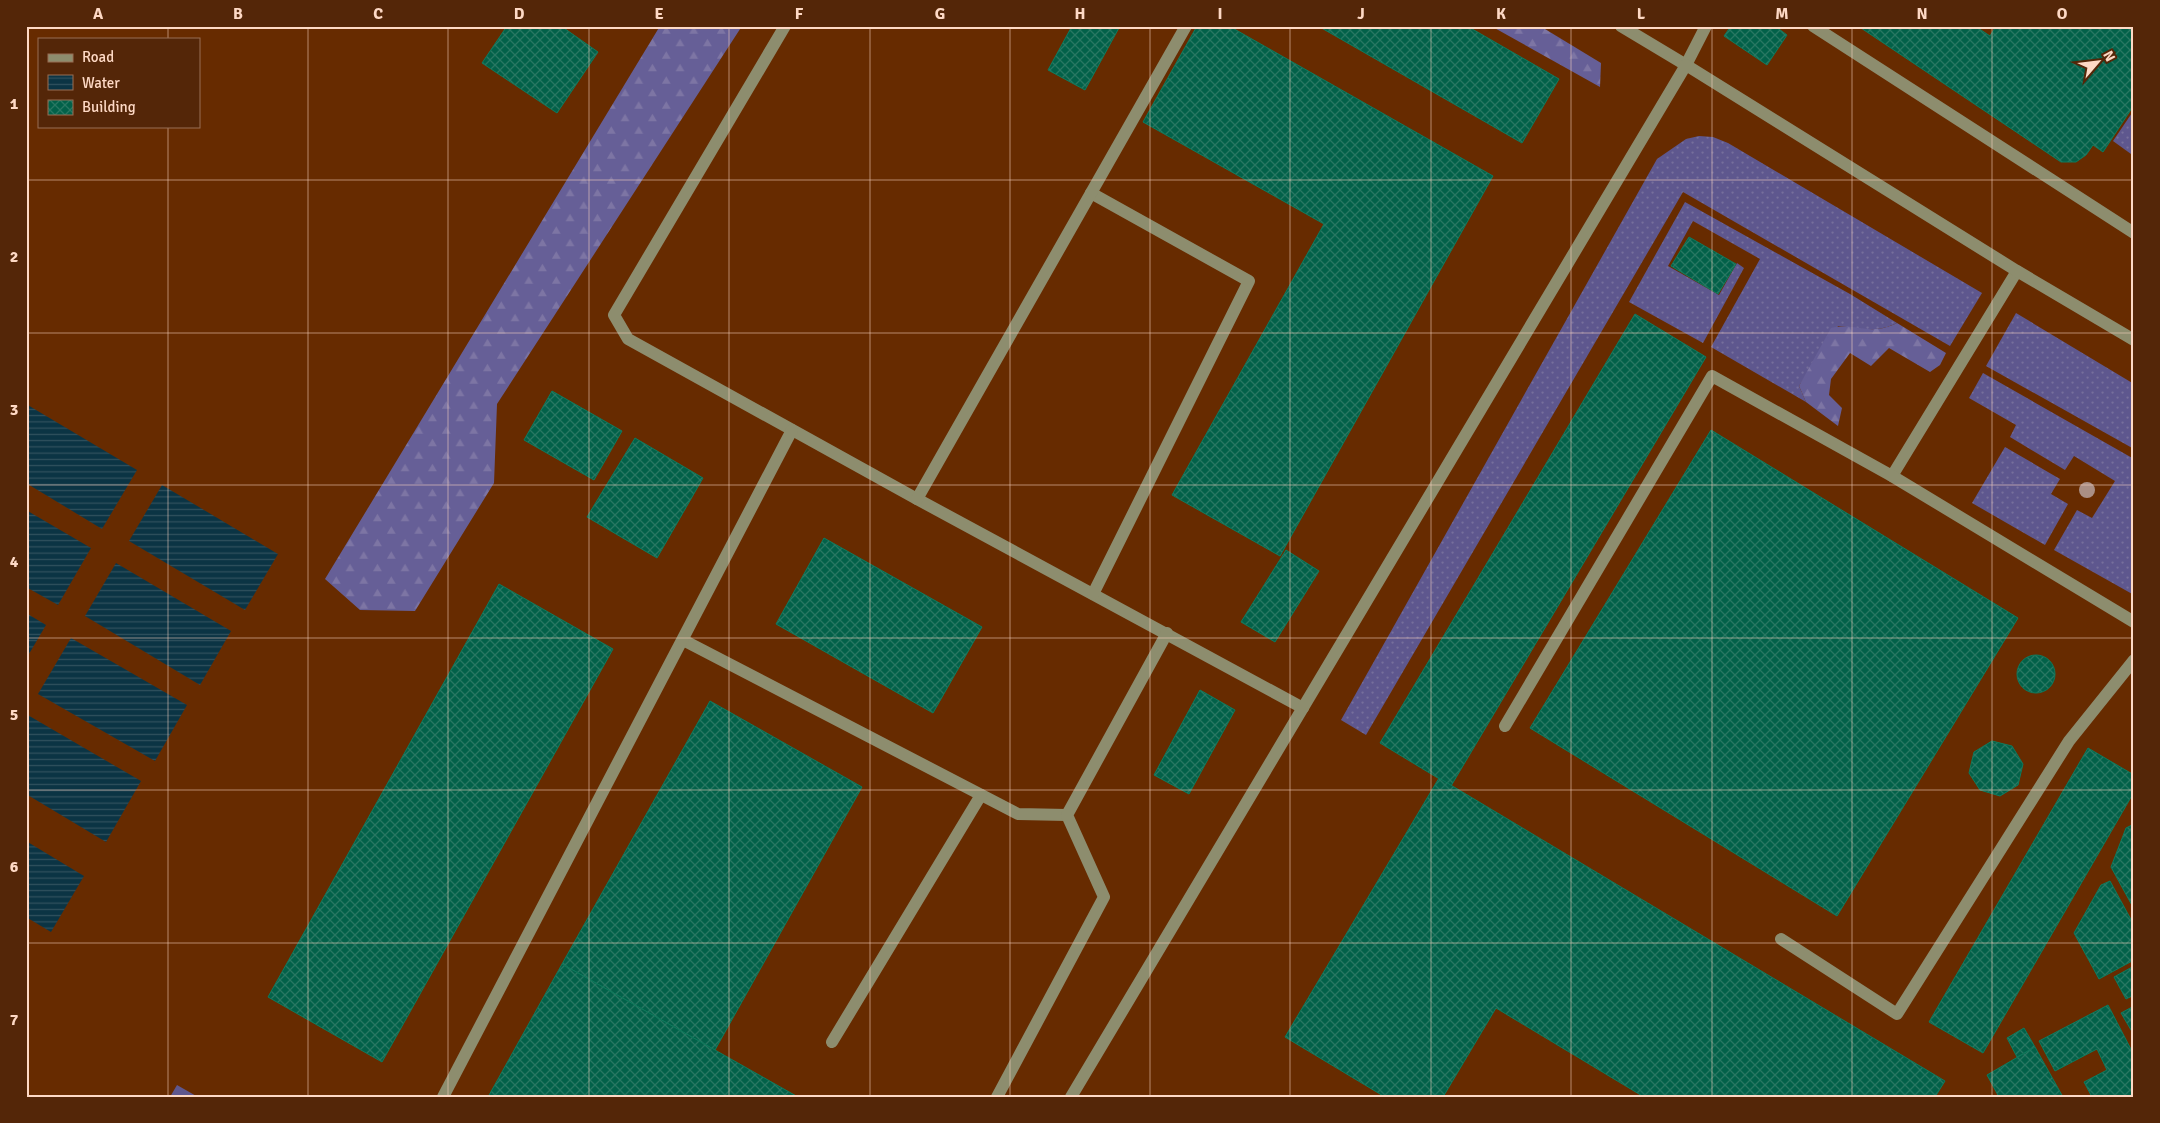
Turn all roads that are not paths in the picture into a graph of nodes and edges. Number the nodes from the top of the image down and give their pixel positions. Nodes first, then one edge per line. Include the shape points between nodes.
1 (785, 26) edge
2 (1186, 26) edge
3 (1621, 26) edge
4 (1706, 26) edge
5 (1813, 26) edge
6 (1686, 66) junction
7 (1091, 192) junction
8 (2134, 232) edge
9 (2017, 271) junction
10 (2134, 340) edge
11 (792, 430) junction
12 (1892, 476) junction
13 (917, 499) junction
14 (1093, 594) junction
15 (2134, 622) edge
16 (1167, 633) junction
17 (683, 640) junction
18 (2134, 660) edge
19 (1303, 708) junction
20 (1505, 726) dead end
21 (982, 795) junction
22 (1067, 815) junction
23 (1781, 939) dead end
24 (832, 1042) dead end
25 (444, 1097) edge
26 (996, 1097) edge
27 (1070, 1097) edge

1 - 11 street via 614,315 628,339
2 - 7 street
3 - 6 street
4 - 6 street
5 - 8 street
6 - 9 street
6 - 19 street
7 - 13 street
7 - 14 street via 1249,281
9 - 10 street
9 - 12 street
11 - 13 street
11 - 17 street
12 - 15 street
12 - 20 street via 1712,376
13 - 14 street
14 - 16 street
16 - 19 street
16 - 22 street
17 - 21 street
17 - 25 street
18 - 23 street via 2069,741 1897,1014
19 - 27 street
21 - 22 street via 1018,814
21 - 24 street
22 - 26 street via 1104,898

